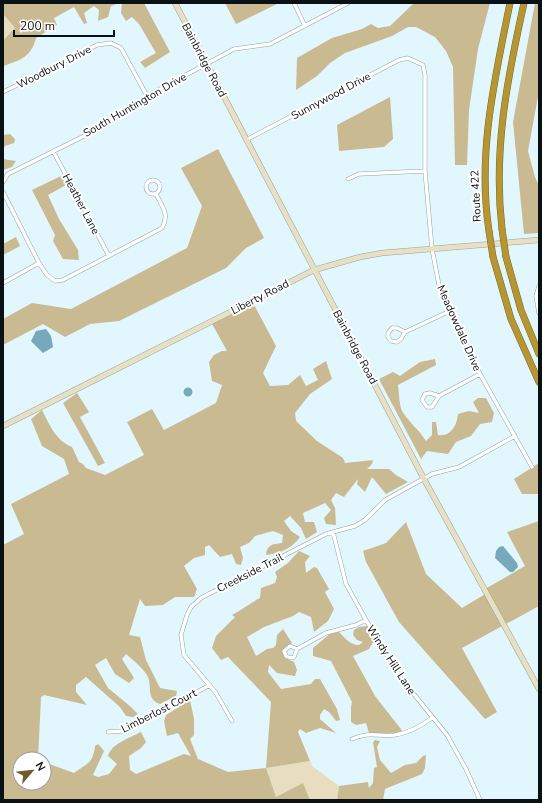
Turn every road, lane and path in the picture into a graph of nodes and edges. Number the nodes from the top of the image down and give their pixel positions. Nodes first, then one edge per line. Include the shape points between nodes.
1 (175, 3) edge
2 (294, 3) edge
3 (348, 3) edge
4 (510, 3) edge
5 (524, 3) edge
6 (305, 26) junction
7 (417, 61) joint
8 (206, 64) junction
9 (3, 92) edge
10 (147, 96) junction
11 (246, 140) junction
12 (53, 151) junction
13 (425, 171) junction
14 (348, 179) dead end
15 (3, 182) edge
16 (3, 192) edge
17 (156, 194) junction
18 (539, 240) edge
19 (539, 244) edge
20 (432, 249) junction
21 (109, 256) junction
22 (39, 263) junction
23 (314, 270) junction
24 (3, 282) edge
25 (539, 286) edge
26 (450, 311) junction
27 (539, 313) edge
28 (405, 332) junction
29 (539, 354) edge
30 (480, 374) junction
31 (539, 382) edge
32 (439, 396) junction
33 (4, 424) edge
34 (515, 436) junction
35 (532, 467) dead end
36 (424, 479) junction
37 (333, 532) junction
38 (366, 620) junction
39 (297, 649) dead end
40 (210, 685) junction
41 (539, 689) edge
42 (432, 718) junction
43 (232, 721) dead end
44 (108, 732) dead end
45 (352, 739) dead end
46 (480, 800) edge

1 - 8 street, Bainbridge Road
2 - 6 street
3 - 6 street, South Huntington Drive
4 - 31 highway, Route 422, bridge via 491,99 484,177 493,257 511,319
5 - 29 highway, Route 422, bridge via 501,120 498,162 506,257 521,310
6 - 8 street, South Huntington Drive via 270,44 234,49
7 - 11 street, Sunnywood Drive via 408,58 399,60
7 - 13 street, Meadowdale Drive via 425,70
8 - 10 street, South Huntington Drive
8 - 11 street, Bainbridge Road
9 - 10 street, Woodbury Drive via 97,45 111,43 121,48
10 - 12 street, South Huntington Drive via 104,126
11 - 23 street, Bainbridge Road
12 - 15 street, South Huntington Drive via 8,174
12 - 21 street, Heather Lane
13 - 14 street via 359,174
13 - 20 street, Meadowdale Drive
16 - 22 street
17 - 17 street via 146,191 150,180 157,180 160,185
17 - 21 street via 166,214 162,228
18 - 19 street
18 - 20 street, Liberty Road
20 - 23 street, Liberty Road via 372,254
20 - 26 street, Meadowdale Drive via 440,290
21 - 22 street via 64,280 56,281 47,276
22 - 24 street
23 - 33 street, Liberty Road
23 - 36 street, Bainbridge Road
25 - 27 street via 536,296
26 - 28 street
26 - 30 street, Meadowdale Drive
28 - 28 street via 392,328 388,337 391,341 397,342
30 - 32 street
30 - 34 street, Meadowdale Drive
32 - 32 street via 425,394 422,400 424,405 432,407
34 - 35 street, Meadowdale Drive
34 - 36 street, Creekside Trail via 459,467 438,472
36 - 37 street, Creekside Trail via 380,503 361,523
36 - 41 street, Bainbridge Road
37 - 38 street, Windy Hill Lane via 346,584
37 - 40 street, Creekside Trail via 201,598 191,607 182,635 184,655
38 - 39 street via 326,632
38 - 42 street, Windy Hill Lane via 400,677
40 - 43 street, Creekside Trail
40 - 44 street, Limberlost Court via 129,728
42 - 45 street via 404,733 369,733
42 - 46 street, Windy Hill Lane via 447,735 457,752

